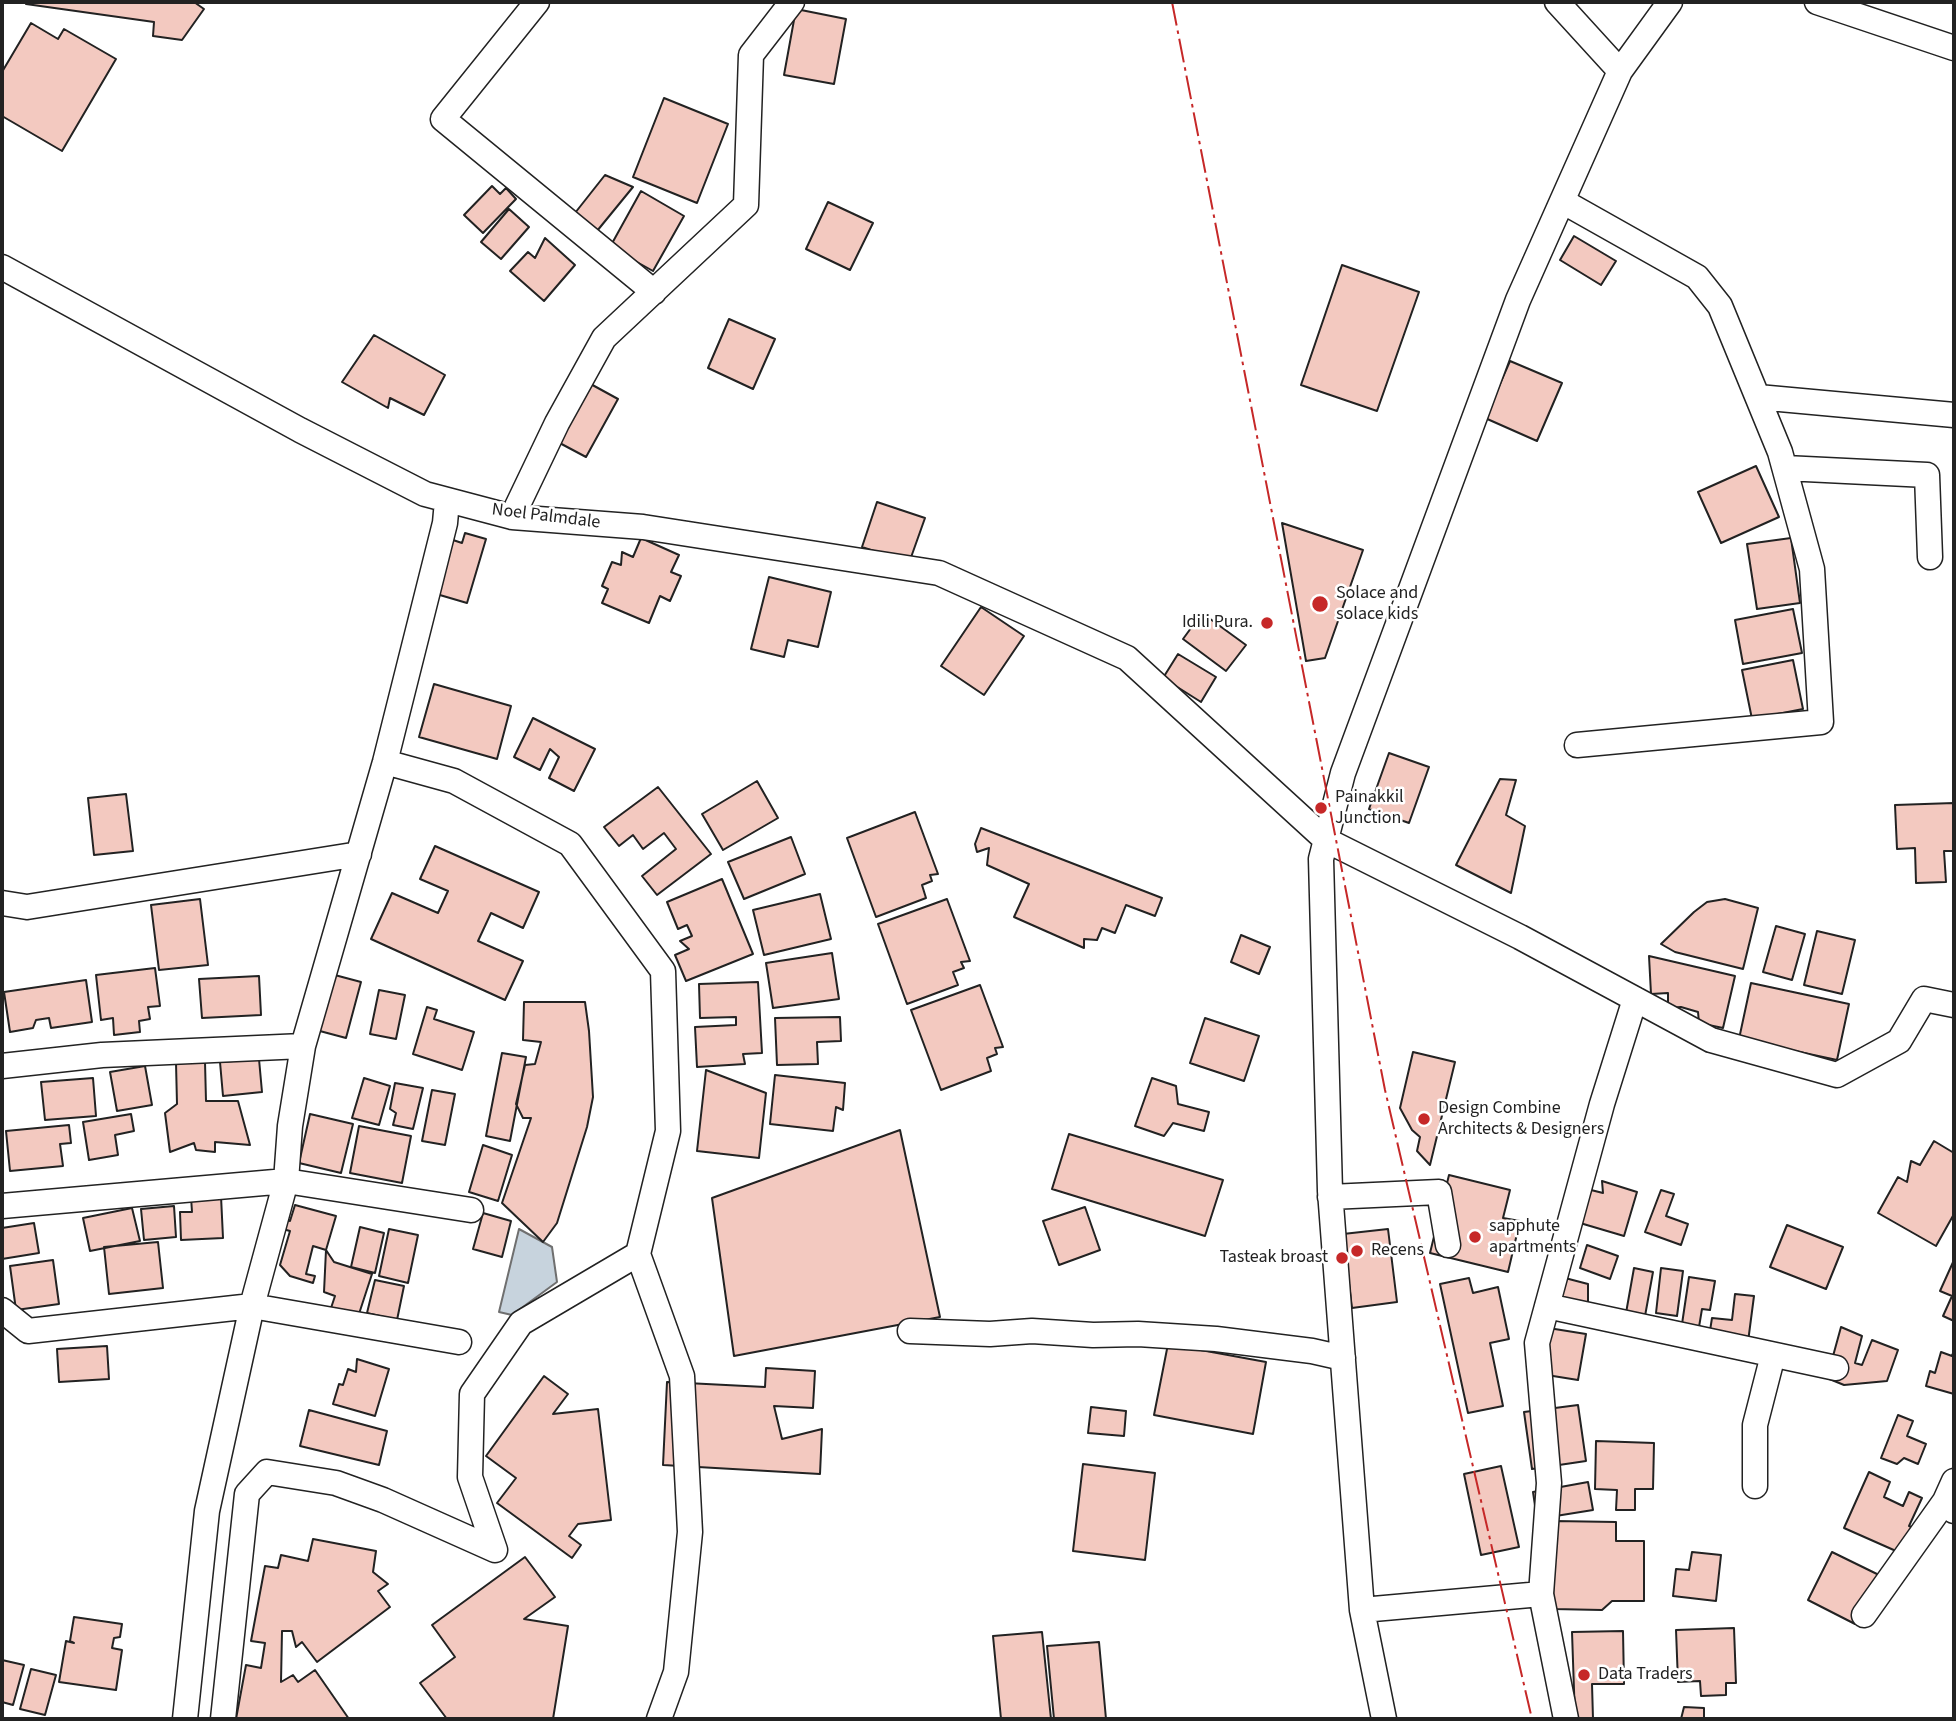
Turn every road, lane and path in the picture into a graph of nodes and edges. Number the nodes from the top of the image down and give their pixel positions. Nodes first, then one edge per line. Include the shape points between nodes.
1 (537, 2) edge
2 (792, 2) edge
3 (1558, 2) edge
4 (1670, 2) edge
5 (1817, 2) edge
6 (1954, 48) edge
7 (1620, 71) junction
8 (1562, 201) junction
9 (2, 267) edge
10 (654, 292) junction
11 (1758, 397) junction
12 (1954, 415) edge
13 (1785, 468) junction
14 (447, 500) junction
15 (512, 516) junction
16 (1930, 557) dead end
17 (1577, 745) dead end
18 (385, 762) junction
19 (1326, 840) junction
20 (359, 854) junction
21 (2, 903) edge
22 (1635, 999) junction
23 (1954, 1005) edge
24 (303, 1046) junction
25 (2, 1066) edge
26 (286, 1181) junction
27 (1330, 1197) junction
28 (2, 1206) edge
29 (471, 1210) dead end
30 (1448, 1245) dead end
31 (638, 1254) junction
32 (252, 1306) junction
33 (1547, 1306) junction
34 (2, 1310) edge
35 (910, 1331) dead end
36 (459, 1342) dead end
37 (1773, 1355) junction
38 (1343, 1359) junction
39 (1836, 1368) dead end
40 (1755, 1486) dead end
41 (1951, 1498) edge
42 (1541, 1594) junction
43 (1362, 1610) junction
44 (1864, 1615) dead end
45 (185, 1719) edge
46 (223, 1719) edge
47 (659, 1719) edge
48 (1384, 1719) edge
49 (1566, 1719) edge

1 - 10 street via 443,119
2 - 10 street via 751,55 746,205
3 - 7 street
4 - 7 street
5 - 6 street
7 - 8 street
8 - 11 street via 1697,277 1720,306
8 - 19 street via 1518,300 1357,734
9 - 14 street, Noel Palmdale via 300,430 425,494
10 - 15 street via 604,338
11 - 12 street
11 - 13 street
13 - 16 street via 1927,475
13 - 17 street via 1812,569 1821,722
14 - 15 street, Noel Palmdale
14 - 18 street
15 - 19 street, Noel Palmdale via 643,527 939,573 1126,658
18 - 20 street
18 - 31 street via 454,781 570,844 663,971 668,1131
19 - 22 street, Noel Palmdale
19 - 27 street via 1321,859
20 - 21 street via 27,906
20 - 24 street
22 - 23 street, Noel Palmdale via 1711,1040 1837,1074 1899,1041 1924,999
22 - 33 street
24 - 25 street via 102,1055
24 - 26 street
26 - 28 street
26 - 29 street
26 - 32 street
27 - 30 street via 1438,1192
27 - 38 street
31 - 46 street via 521,1323 471,1394 470,1477 495,1550 336,1483 267,1472 247,1494
31 - 47 street via 682,1376 689,1519 676,1672
32 - 34 street via 28,1331
32 - 36 street
32 - 45 street via 207,1511
33 - 37 street
33 - 42 street via 1537,1343 1549,1483
35 - 38 street via 1216,1339
37 - 39 street
37 - 40 street via 1755,1425
38 - 43 street
41 - 44 street
42 - 43 street
42 - 49 street
43 - 48 street

